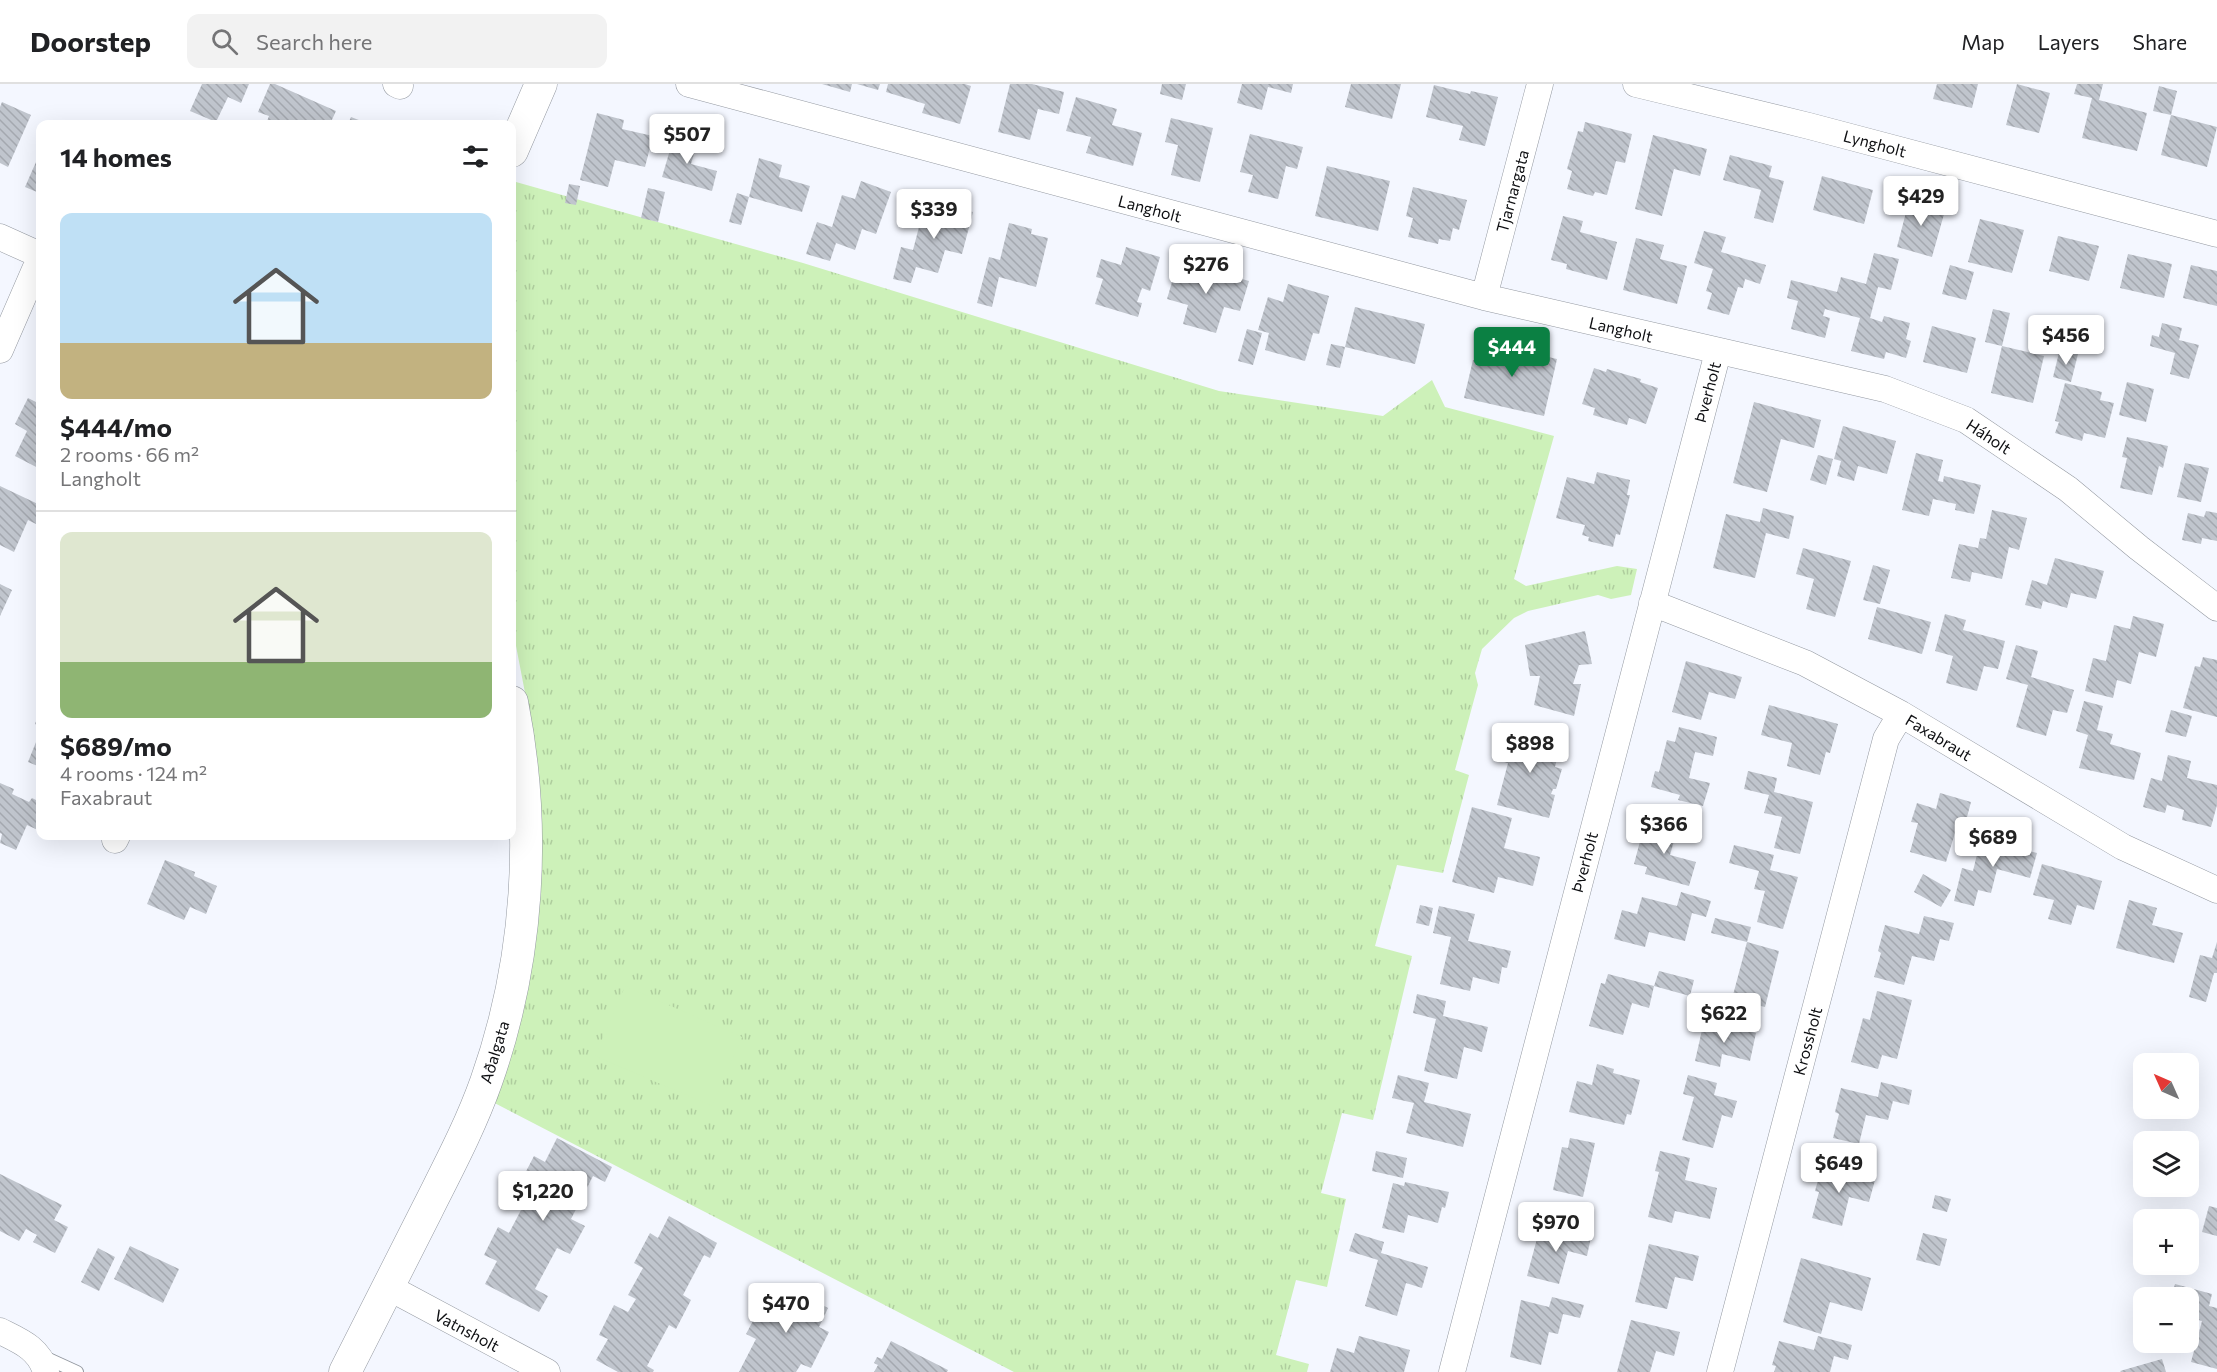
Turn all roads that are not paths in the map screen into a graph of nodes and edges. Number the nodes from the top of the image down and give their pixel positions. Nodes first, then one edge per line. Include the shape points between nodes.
1 (541, 84) edge
2 (689, 84) edge
3 (1540, 84) edge
4 (1636, 84) edge
5 (516, 142) edge
6 (2217, 234) edge
7 (0, 237) edge
8 (36, 254) edge
9 (36, 265) edge
10 (1484, 297) junction
11 (0, 350) edge
12 (1718, 352) junction
13 (1652, 603) junction
14 (2217, 608) edge
15 (1900, 714) junction
16 (516, 728) edge
17 (2217, 890) edge
18 (388, 1287) junction
19 (0, 1331) edge
20 (42, 1363) edge
21 (77, 1372) edge
22 (345, 1372) edge
23 (547, 1372) edge
24 (1452, 1372) edge
25 (1720, 1372) edge

1 - 5 street
2 - 10 street, Langholt
3 - 10 street, Tjarnargata
4 - 6 street, Lyngholt
7 - 8 street
9 - 11 street
10 - 12 street, Langholt
12 - 13 street, Þverholt
12 - 14 street, Háholt via 1885,389 1966,420 2068,489
13 - 15 street, Faxabraut via 1805,663
13 - 24 street, Þverholt
15 - 17 street, Faxabraut via 2115,843
15 - 25 street, Krossholt via 1886,739
16 - 18 street, Aðalgata via 526,851 513,985 501,1034 468,1128
18 - 22 street, Aðalgata
18 - 23 street, Vatnsholt
19 - 20 street via 22,1342
20 - 21 lane

